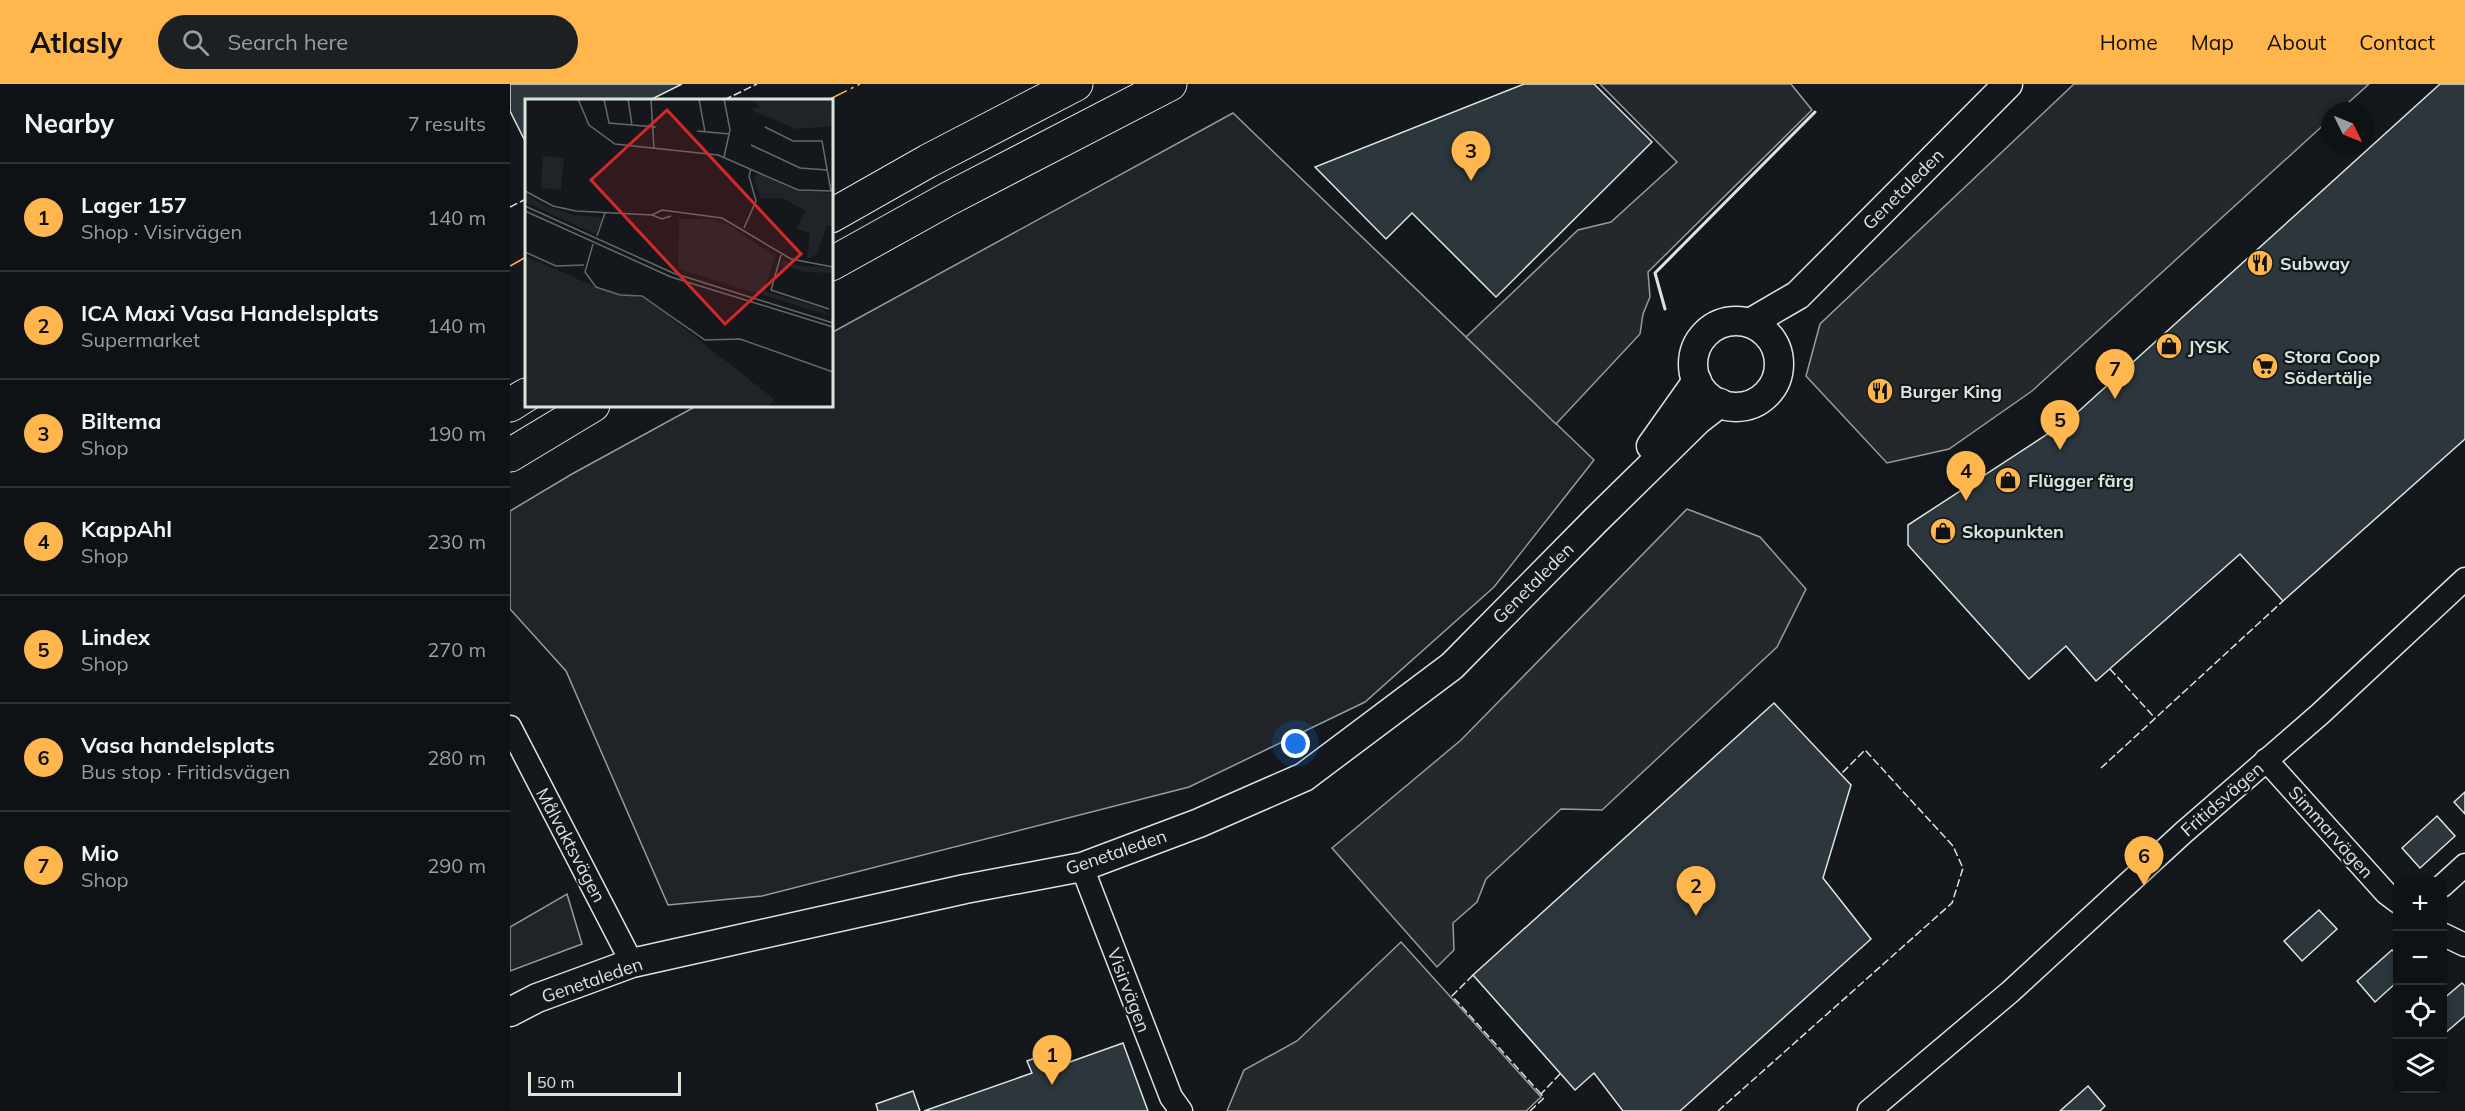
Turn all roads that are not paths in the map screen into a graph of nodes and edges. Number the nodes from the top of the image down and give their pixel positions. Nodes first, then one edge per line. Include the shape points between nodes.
1 (1076, 84) edge
2 (1170, 84) edge
3 (2008, 84) edge
4 (832, 215) edge
5 (832, 263) edge
6 (1798, 295) junction
7 (1750, 322) junction
8 (1776, 347) junction
9 (1697, 381) junction
10 (525, 396) edge
11 (1720, 403) junction
12 (510, 405) edge
13 (591, 406) edge
14 (510, 455) edge
15 (1596, 520) junction
16 (2465, 579) edge
17 (510, 727) edge
18 (2266, 760) junction
19 (2465, 866) edge
20 (1082, 867) junction
21 (2447, 882) edge
22 (2393, 899) edge
23 (2447, 936) edge
24 (2465, 945) edge
25 (632, 963) junction
26 (510, 1012) edge
27 (1181, 1111) edge
28 (1869, 1111) edge

1 - 4 highway
2 - 5 highway
3 - 6 main road, Genetaleden
6 - 7 main road, Genetaleden
6 - 8 main road, Genetaleden
7 - 8 main road via 1766,332
7 - 9 main road, Genetaleden via 1726,322 1705,334 1694,357
8 - 11 main road, Genetaleden via 1779,370 1768,393 1746,405
9 - 11 main road via 1707,395
9 - 15 main road, Genetaleden
10 - 12 highway
11 - 15 main road, Genetaleden
13 - 14 highway
15 - 20 main road, Genetaleden via 1452,666 1304,777 1199,824
16 - 18 street, Fritidsvägen
17 - 25 street, Målvaktsvägen
18 - 22 street, Simmarvägen
18 - 28 street, Fritidsvägen via 2010,992
19 - 21 street
20 - 25 main road, Genetaleden
20 - 27 street, Visirvägen via 1171,1096
23 - 24 street
25 - 26 main road, Genetaleden

